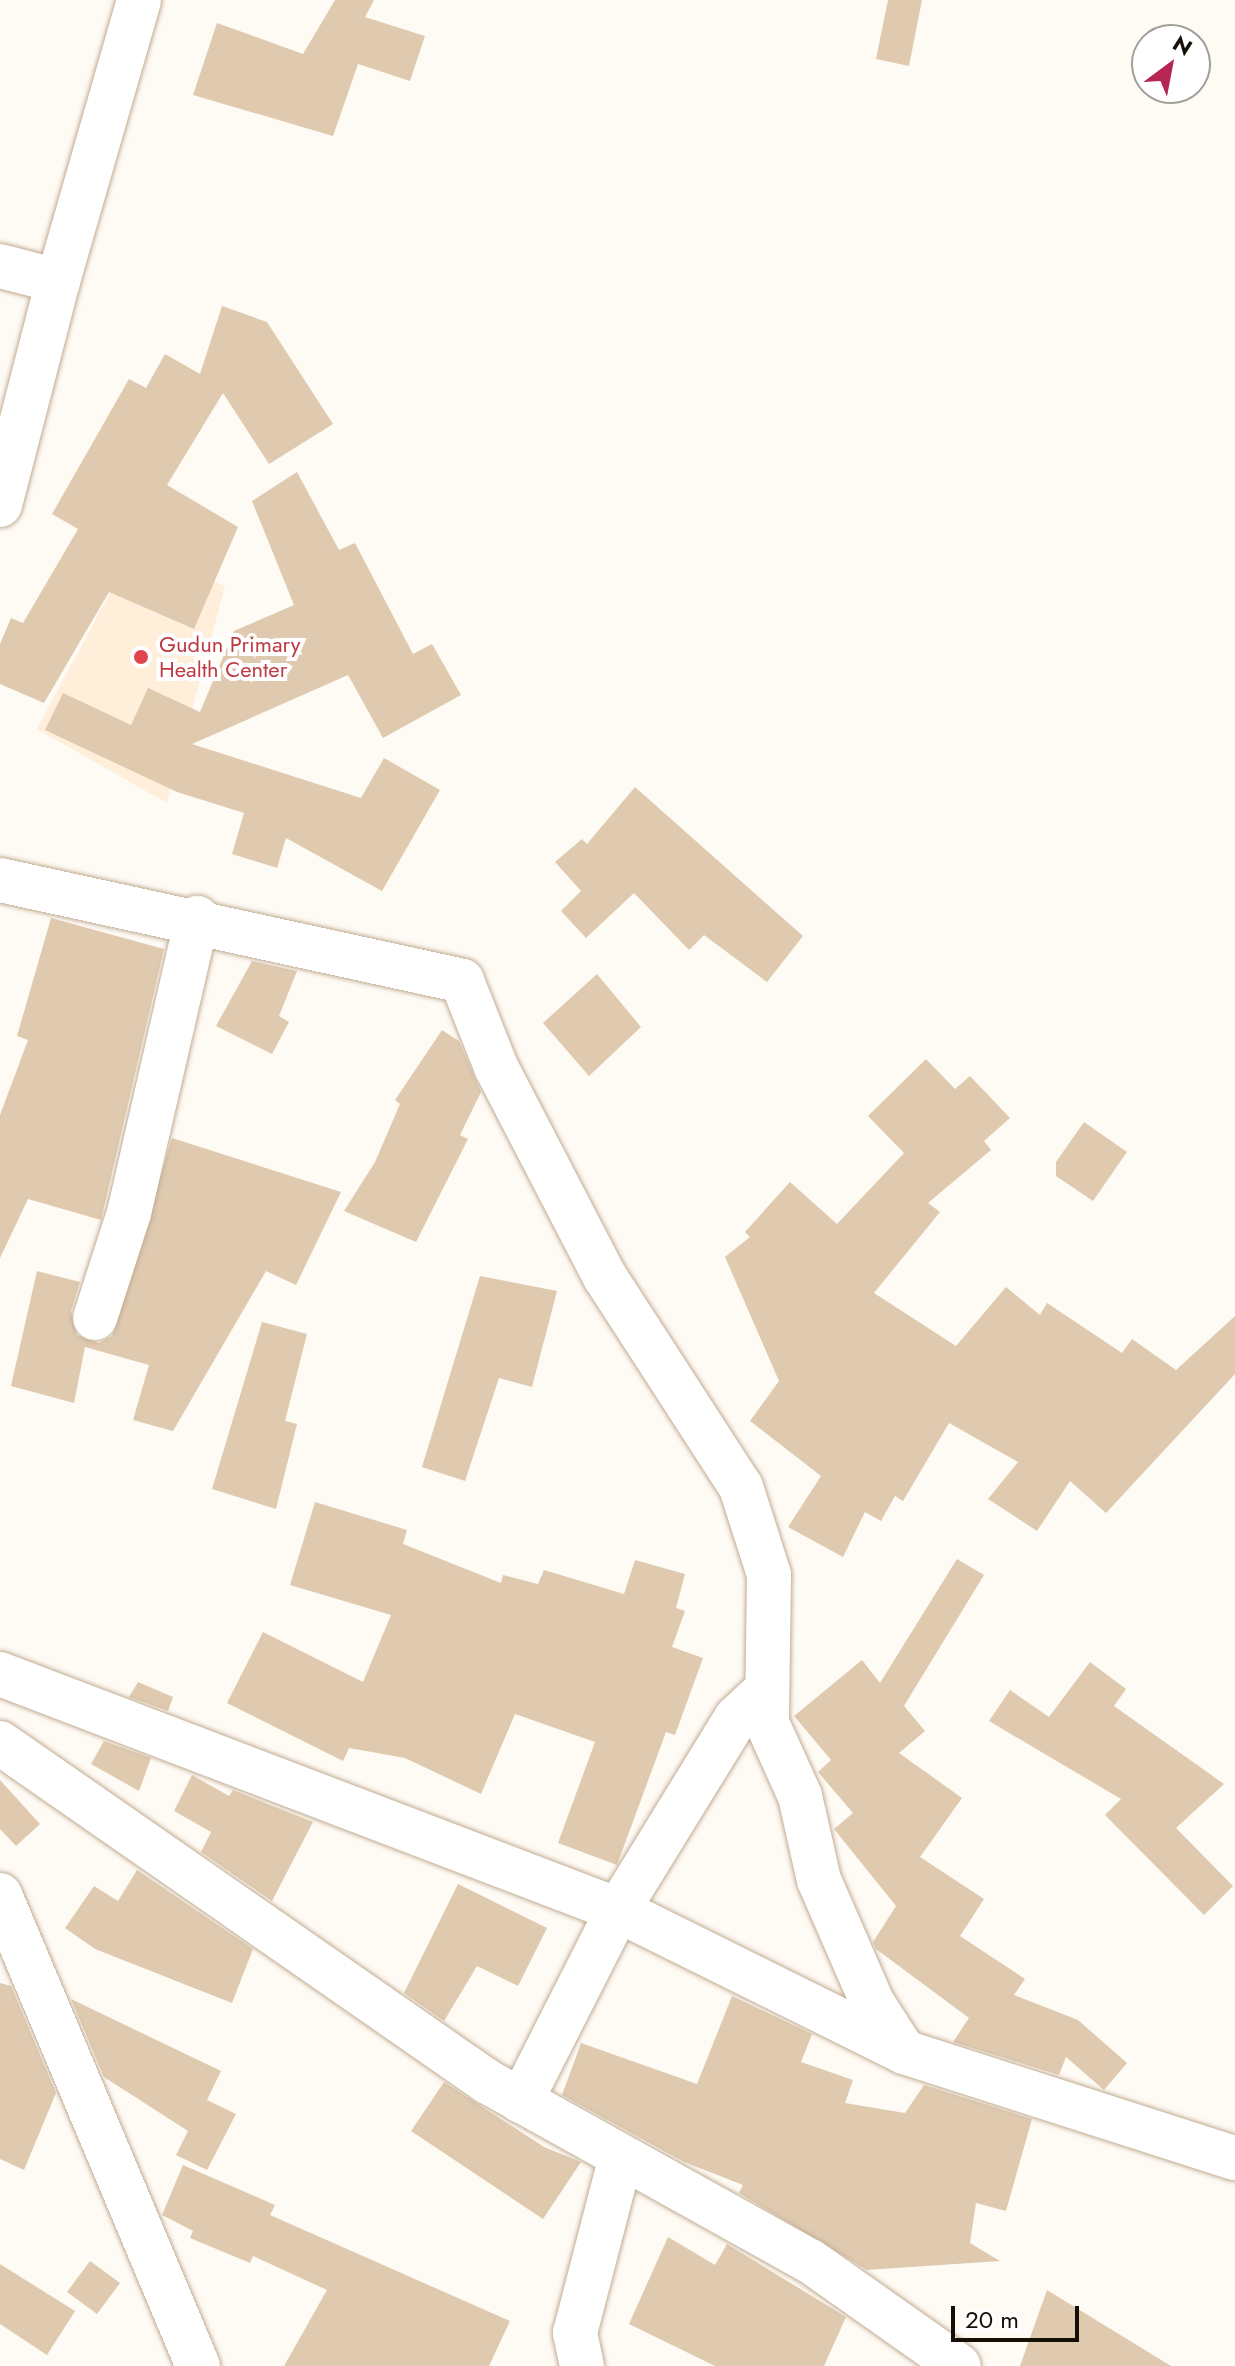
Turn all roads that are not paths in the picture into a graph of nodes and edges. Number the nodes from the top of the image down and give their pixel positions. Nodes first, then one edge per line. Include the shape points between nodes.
1 (139, 0) edge
2 (0, 266) edge
3 (58, 281) junction
4 (0, 505) edge
5 (0, 880) edge
6 (197, 918) junction
7 (95, 1318) dead end
8 (0, 1674) edge
9 (764, 1692) junction
10 (0, 1743) edge
11 (0, 1895) edge
12 (618, 1910) junction
13 (904, 2052) junction
14 (521, 2101) junction
15 (1235, 2158) edge
16 (620, 2160) junction
17 (198, 2366) edge
18 (582, 2366) edge
19 (959, 2366) edge

1 - 3 street
2 - 3 street
3 - 4 street
5 - 6 street
6 - 7 street via 129,1213
6 - 9 street via 462,981 496,1067 605,1277 741,1487 769,1575
8 - 12 street
9 - 12 street via 736,1718
9 - 13 street via 767,1723 800,1796 819,1880 872,2002
10 - 14 street
11 - 17 street
12 - 13 street
12 - 14 street
13 - 15 street
14 - 16 street
16 - 18 street via 575,2333
16 - 19 street via 810,2261

